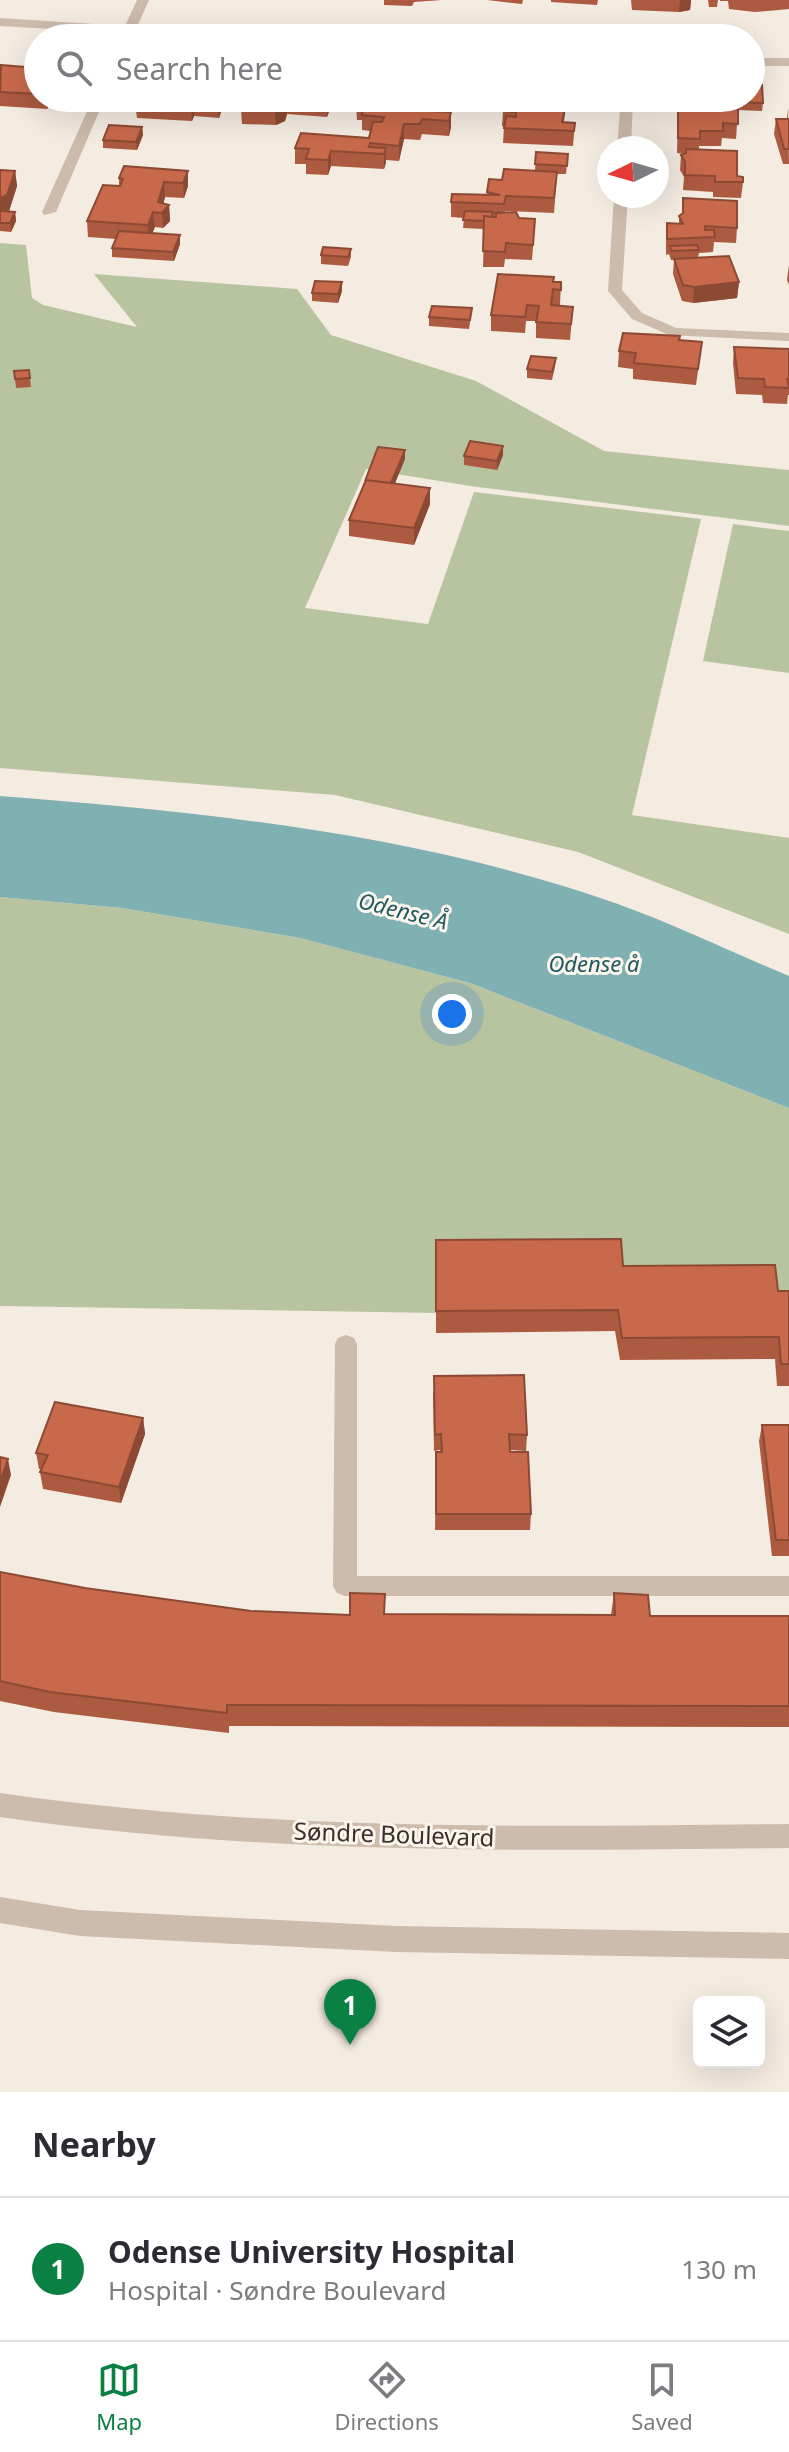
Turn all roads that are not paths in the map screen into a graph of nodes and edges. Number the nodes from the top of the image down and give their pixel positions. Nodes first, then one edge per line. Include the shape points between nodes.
1 (143, 0) edge
2 (0, 22) edge
3 (24, 24) edge
4 (132, 24) edge
5 (765, 62) edge
6 (789, 62) edge
7 (93, 112) edge
8 (626, 112) edge
9 (625, 136) edge
10 (620, 208) edge
11 (49, 212) dead end
12 (789, 337) edge
13 (346, 1344) dead end
14 (789, 1586) edge
15 (0, 1805) edge
16 (789, 1836) edge
17 (0, 1910) edge
18 (789, 1946) edge

1 - 4 street
2 - 3 street
5 - 6 street
7 - 11 street
8 - 9 street
10 - 12 street via 615,291 637,316 674,332
13 - 14 street via 345,1586
15 - 16 street, Søndre Boulevard via 93,1821 396,1839
17 - 18 street via 80,1923 397,1939

